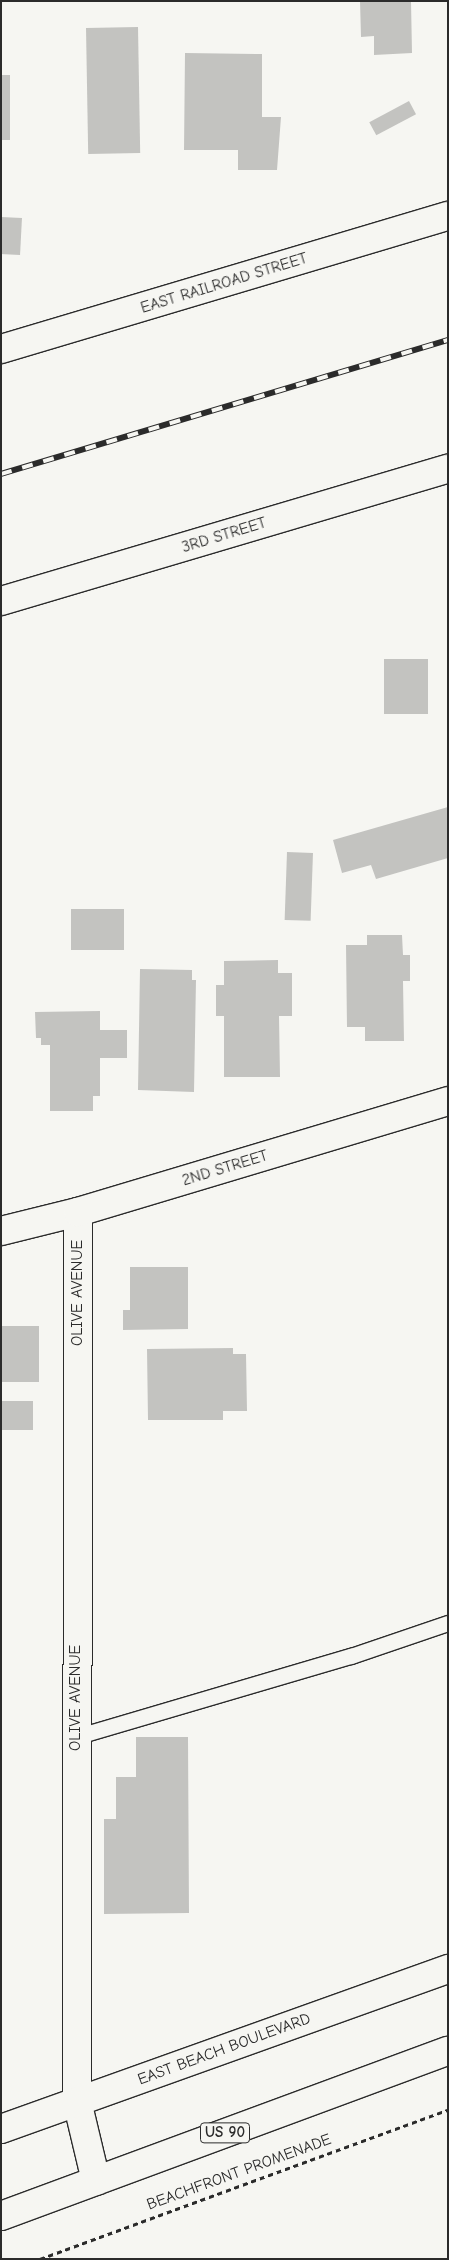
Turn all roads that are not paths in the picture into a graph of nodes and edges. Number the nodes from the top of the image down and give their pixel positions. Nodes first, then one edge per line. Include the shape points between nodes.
1 (448, 216) edge
2 (1, 349) edge
3 (448, 469) edge
4 (1, 601) edge
5 (448, 1101) edge
6 (78, 1212) junction
7 (1, 1231) edge
8 (448, 1623) edge
9 (75, 1737) junction
10 (448, 1969) edge
11 (448, 2051) edge
12 (77, 2101) junction
13 (1, 2129) edge
14 (96, 2181) junction
15 (1, 2216) edge

1 - 2 street, EAST RAILROAD STREET
3 - 4 street, 3RD STREET
5 - 6 street, 2ND STREET
6 - 7 street, 2ND STREET
6 - 9 street, OLIVE AVENUE
8 - 9 lane via 352,1656
9 - 12 street, OLIVE AVENUE
10 - 12 street, EAST BEACH BOULEVARD
11 - 14 street, US 90
12 - 13 street, EAST BEACH BOULEVARD
12 - 14 street, OLIVE AVENUE
14 - 15 street, US 90

